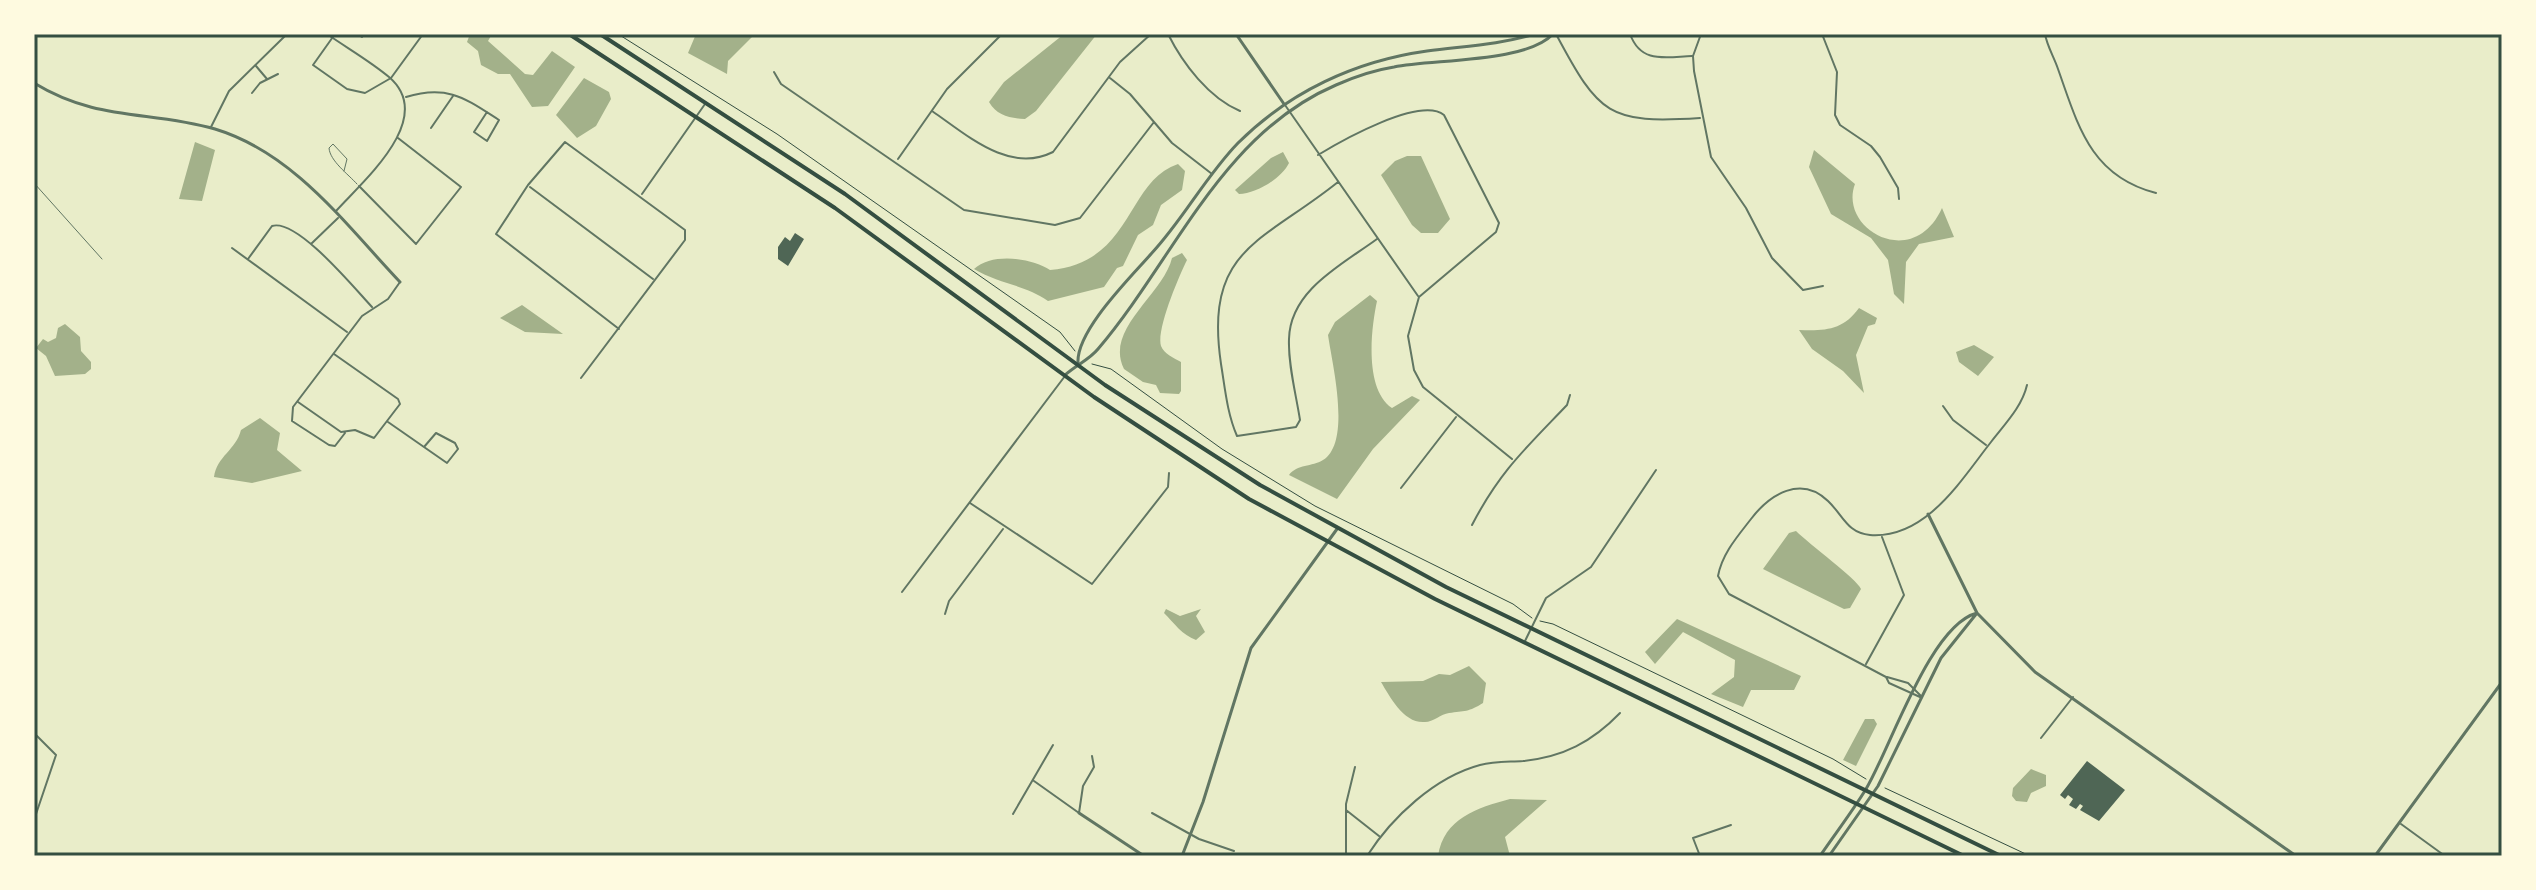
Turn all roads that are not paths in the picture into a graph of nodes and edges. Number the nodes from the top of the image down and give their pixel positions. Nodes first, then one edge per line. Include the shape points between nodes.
1 (287, 34) edge
2 (327, 34) edge
3 (357, 34) edge
4 (364, 34) edge
5 (423, 34) edge
6 (569, 34) edge
7 (600, 34) edge
8 (1002, 34) edge
9 (1151, 34) edge
10 (1168, 34) edge
11 (1236, 34) edge
12 (1535, 34) edge
13 (1555, 34) edge
14 (1630, 34) edge
15 (1701, 34) edge
16 (1822, 34) edge
17 (2045, 34) edge
18 (334, 36) edge
19 (609, 36) edge
20 (1693, 56) junction
21 (255, 65) junction
22 (774, 72) dead end
23 (278, 74) dead end
24 (391, 78) junction
25 (1109, 78) junction
26 (267, 79) junction
27 (34, 83) edge
28 (252, 93) dead end
29 (453, 95) junction
30 (405, 98) junction
31 (706, 103) junction
32 (1284, 104) junction
33 (932, 111) junction
34 (1240, 111) dead end
35 (487, 112) junction
36 (1289, 112) junction
37 (697, 117) junction
38 (1701, 118) junction
39 (1154, 122) junction
40 (211, 128) junction
41 (431, 128) dead end
42 (398, 138) junction
43 (1318, 155) junction
44 (897, 160) junction
45 (344, 171) junction
46 (1212, 174) junction
47 (1338, 182) junction
48 (34, 183) edge
49 (528, 185) junction
50 (359, 186) junction
51 (2156, 193) dead end
52 (641, 195) junction
53 (1899, 199) dead end
54 (335, 212) junction
55 (339, 217) junction
56 (1377, 239) junction
57 (310, 245) junction
58 (232, 248) dead end
59 (102, 259) dead end
60 (248, 259) junction
61 (654, 279) junction
62 (400, 282) joint
63 (1823, 286) dead end
64 (1419, 297) junction
65 (372, 307) junction
66 (619, 329) junction
67 (348, 333) junction
68 (333, 353) junction
69 (1078, 363) junction
70 (1065, 375) junction
71 (581, 378) dead end
72 (2027, 385) dead end
73 (1570, 395) dead end
74 (297, 401) junction
75 (1943, 406) dead end
76 (1457, 416) junction
77 (387, 421) junction
78 (345, 433) junction
79 (1987, 446) junction
80 (424, 447) junction
81 (1512, 459) junction
82 (1656, 470) dead end
83 (1169, 473) dead end
84 (1401, 488) dead end
85 (970, 503) junction
86 (1928, 514) junction
87 (1472, 525) dead end
88 (1003, 528) junction
89 (1337, 529) junction
90 (1881, 535) junction
91 (1327, 544) junction
92 (902, 592) dead end
93 (1977, 613) junction
94 (945, 614) dead end
95 (1531, 627) junction
96 (1524, 643) junction
97 (1865, 665) junction
98 (1886, 677) junction
99 (2502, 682) edge
100 (1916, 688) junction
101 (1913, 695) junction
102 (1922, 697) junction
103 (2073, 697) junction
104 (1620, 713) dead end
105 (34, 733) edge
106 (2041, 738) dead end
107 (1053, 745) dead end
108 (1092, 756) dead end
109 (1355, 767) dead end
110 (1034, 781) junction
111 (1866, 789) junction
112 (1874, 793) junction
113 (1855, 804) junction
114 (1863, 808) junction
115 (1346, 810) junction
116 (1079, 813) junction
117 (1152, 813) dead end
118 (35, 814) edge
119 (1013, 814) dead end
120 (34, 820) edge
121 (2400, 824) junction
122 (1731, 825) dead end
123 (1191, 833) junction
124 (1380, 837) junction
125 (1234, 851) dead end
126 (1144, 856) edge
127 (1182, 856) edge
128 (1346, 856) edge
129 (1367, 856) edge
130 (1700, 856) edge
131 (1820, 856) edge
132 (1829, 856) edge
133 (1964, 856) edge
134 (2001, 856) edge
135 (2296, 856) edge
136 (2375, 856) edge
137 (2445, 856) edge

1 - 21 street
2 - 18 street
3 - 4 street
5 - 24 street
6 - 37 main road
7 - 19 main road
8 - 33 street
9 - 25 street
10 - 34 street via 1177,52 1222,103
11 - 32 street
12 - 32 street via 1375,62 1330,77
13 - 36 street via 1501,55 1380,70 1334,86
13 - 38 street via 1581,79 1610,109 1653,122
14 - 20 street via 1647,56
15 - 20 street
16 - 53 street via 1837,72 1835,115 1880,157
17 - 51 street via 2080,134 2099,160 2142,190
18 - 24 street
18 - 24 street via 313,65 347,89 365,93
19 - 31 main road
20 - 38 street
21 - 26 street
21 - 40 street via 229,91
22 - 44 street via 781,84
23 - 26 street
24 - 30 street
25 - 33 street via 1053,152 1042,157 996,153
25 - 39 street
26 - 28 street
27 - 40 street via 102,112
29 - 30 street via 428,92
29 - 35 street via 466,97
29 - 41 street
30 - 42 street
31 - 37 street
31 - 69 main road via 845,194
32 - 36 street
32 - 46 street
33 - 44 street
35 - 35 street via 499,120 487,141 474,132
36 - 43 street
36 - 69 street via 1232,164 1143,290
37 - 52 street
37 - 70 main road via 835,208
38 - 63 street via 1711,157 1782,272 1803,290
39 - 44 street via 1084,213 1067,224 964,210
39 - 46 street
40 - 54 street via 261,148 303,179
42 - 50 street
42 - 50 street via 461,187 416,244
43 - 47 street
43 - 64 street via 1374,124 1411,114 1444,115 1499,223 1496,232
45 - 45 lane via 328,152 333,144 347,159
45 - 50 lane
46 - 69 street via 1125,283 1077,353
47 - 56 street
47 - 56 street via 1248,246 1227,275 1216,329 1237,436 1296,427 1300,420 1288,339 1298,306 1312,286
48 - 59 lane
49 - 52 street via 565,142
49 - 61 street
49 - 66 street via 496,234
50 - 54 street
52 - 61 street via 685,230 685,240
54 - 55 street
55 - 57 street
55 - 62 street
56 - 64 street
57 - 60 street via 278,224
57 - 65 street
58 - 60 street
60 - 67 street
61 - 66 street
62 - 65 street via 388,299
64 - 76 street via 1408,336 1414,370 1423,387
65 - 67 street
66 - 71 street
67 - 68 street
68 - 74 street
68 - 77 street via 398,399 400,404
69 - 70 street
69 - 89 main road
70 - 85 street
70 - 91 main road via 1153,439
72 - 79 street via 2016,410
73 - 81 street via 1567,405
74 - 78 street
74 - 78 street via 290,415 304,429 335,446
75 - 79 street
76 - 81 street
76 - 84 street
77 - 78 street via 374,438 355,430
77 - 80 street
79 - 86 street via 1944,503
80 - 80 street via 447,463 458,449 436,433
81 - 87 street
82 - 95 street via 1591,567 1546,598
83 - 88 street via 1168,487 1092,584
85 - 88 street
85 - 92 street
86 - 90 street
86 - 93 street
88 - 94 street
89 - 91 street
89 - 95 main road
90 - 97 street via 1904,595
90 - 97 street via 1861,534 1846,525 1817,494 1800,488 1781,491 1766,501 1731,545 1718,576 1729,594
91 - 96 main road
91 - 123 street via 1251,648
93 - 100 street via 1946,635
93 - 102 street via 1941,658
93 - 103 street via 2035,672
95 - 96 street
95 - 111 main road
96 - 113 main road
97 - 98 street
98 - 100 street via 1895,676
98 - 101 street
99 - 121 street
100 - 101 street
100 - 102 street
101 - 102 street
101 - 111 street
102 - 112 street
103 - 106 street
103 - 135 street
104 - 124 street via 1574,749 1455,773
105 - 118 street via 56,755
107 - 110 street
108 - 116 street via 1094,767 1083,786
109 - 115 street
110 - 116 street
110 - 119 street
111 - 112 main road
111 - 113 street
112 - 114 street
112 - 134 main road
113 - 114 main road
113 - 131 street
114 - 132 street
114 - 133 main road
115 - 124 street
115 - 128 street
116 - 126 street
117 - 123 street
118 - 120 street
121 - 136 street
121 - 137 street
122 - 130 street via 1693,838
123 - 125 street
123 - 127 street
124 - 129 street

